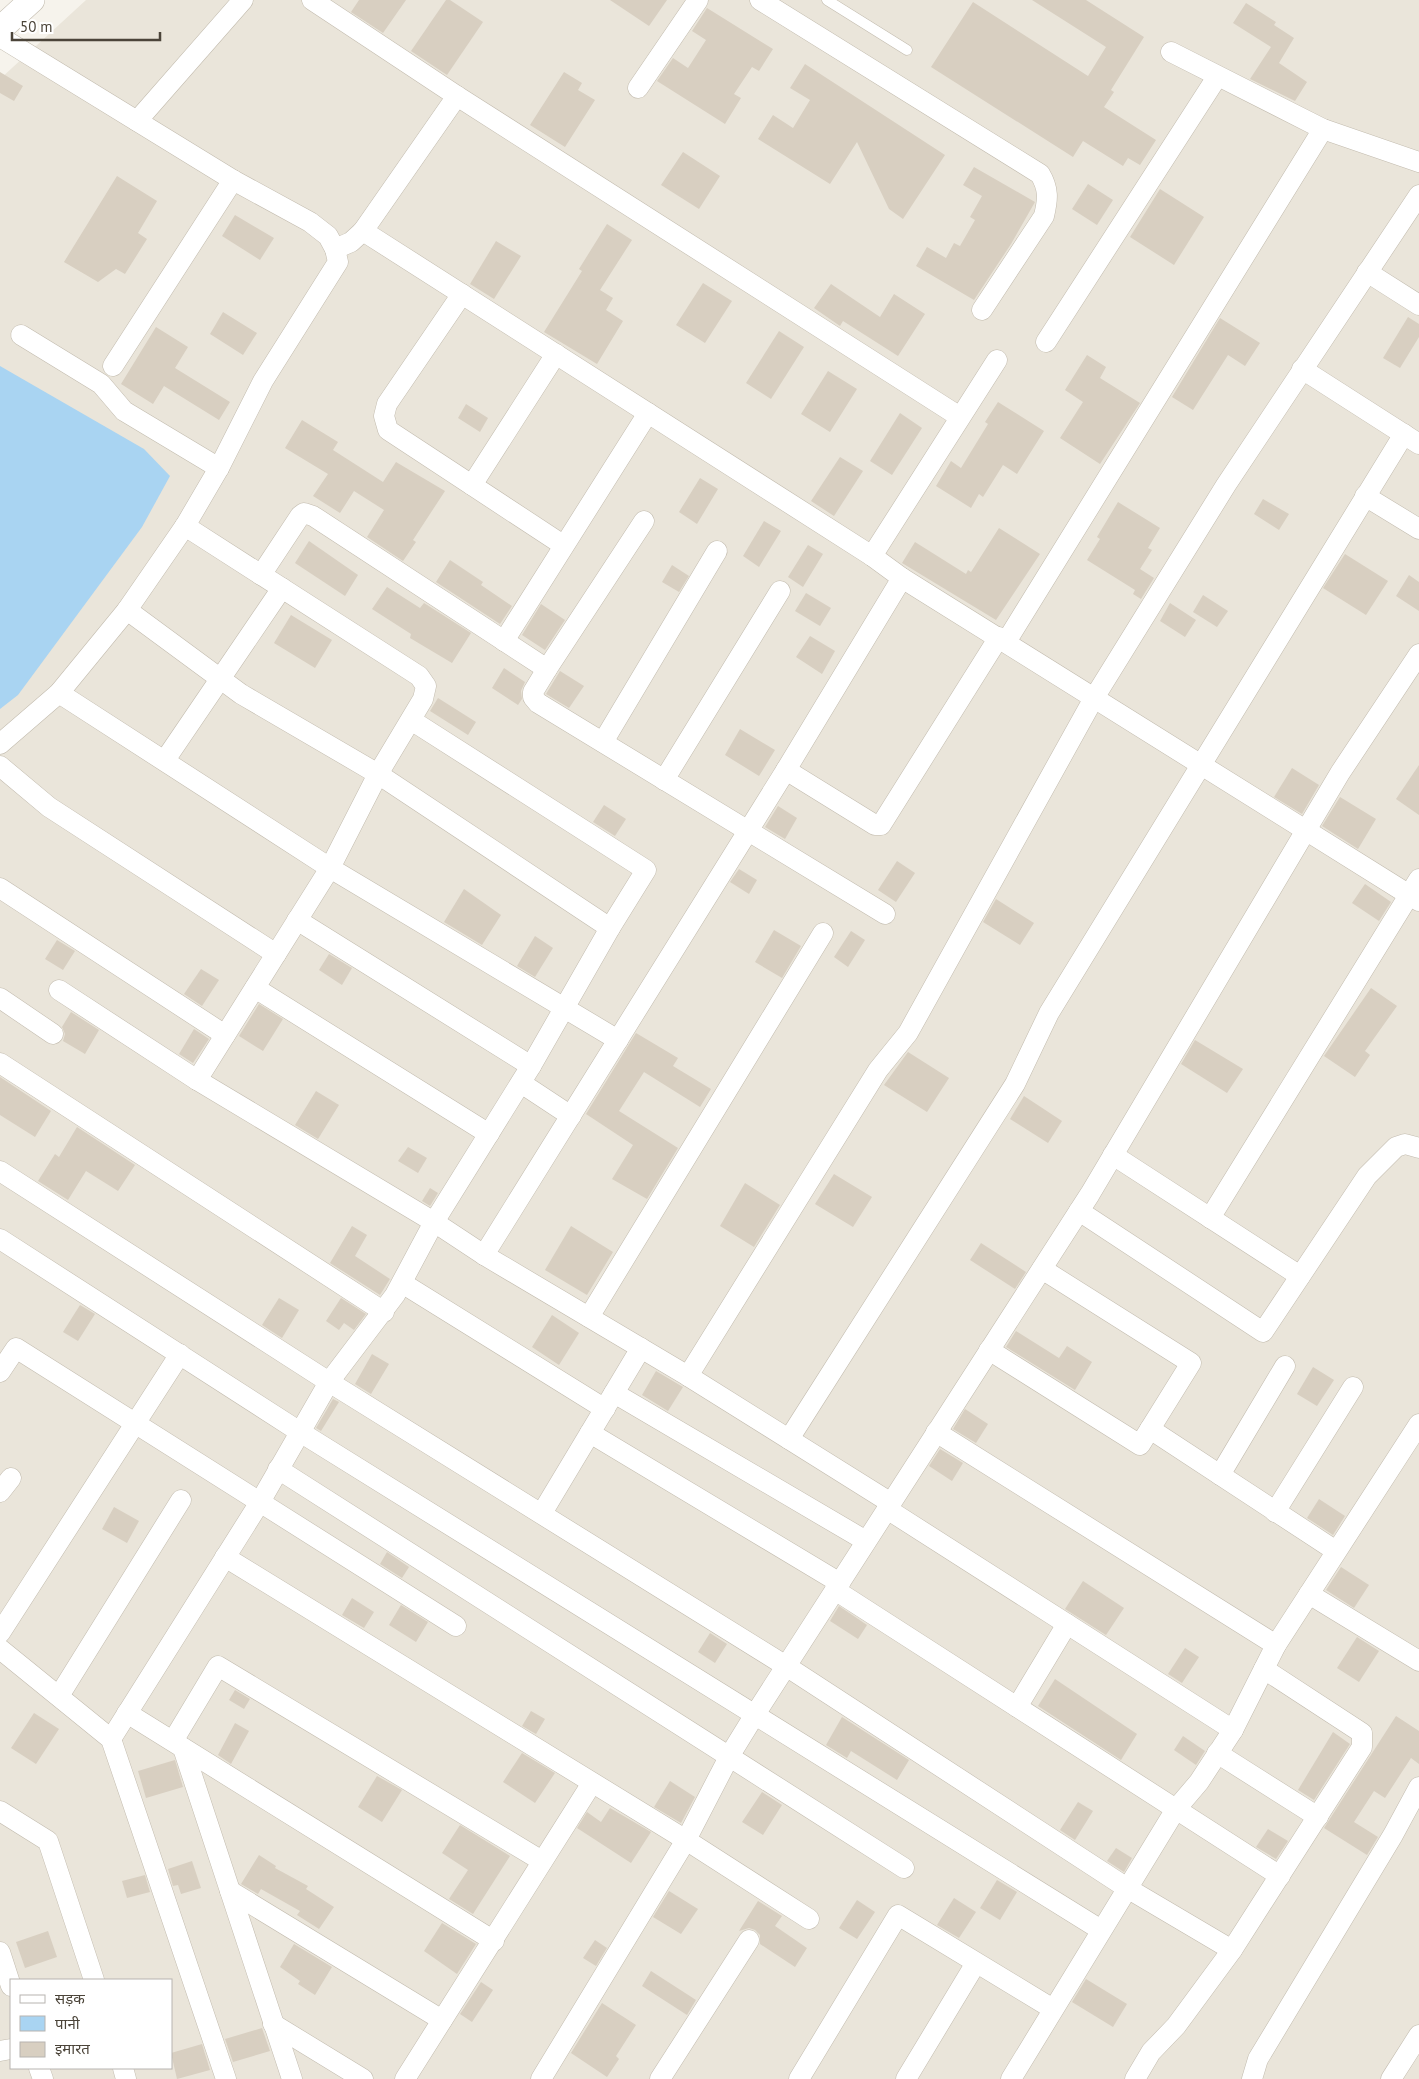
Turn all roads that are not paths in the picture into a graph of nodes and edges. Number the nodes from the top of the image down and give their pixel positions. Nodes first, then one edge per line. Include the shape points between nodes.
1 (32, 0) edge
2 (244, 0) edge
3 (312, 0) edge
4 (698, 0) edge
5 (760, 0) edge
6 (826, 0) edge
7 (0, 29) edge
8 (0, 37) edge
9 (907, 50) dead end
10 (1171, 52) dead end
11 (1217, 76) junction
12 (638, 88) dead end
13 (457, 96) junction
14 (137, 121) junction
15 (1323, 129) junction
16 (1419, 162) edge
17 (233, 180) junction
18 (1419, 195) edge
19 (363, 231) junction
20 (334, 249) junction
21 (1366, 272) junction
22 (462, 294) junction
23 (1419, 305) edge
24 (982, 310) dead end
25 (21, 334) dead end
26 (1046, 342) dead end
27 (556, 354) junction
28 (997, 360) dead end
29 (113, 366) dead end
30 (1302, 369) junction
31 (648, 413) junction
32 (960, 416) junction
33 (1415, 439) edge
34 (219, 468) junction
35 (472, 485) junction
36 (1365, 496) junction
37 (644, 521) dead end
38 (185, 526) junction
39 (1419, 529) edge
40 (563, 545) junction
41 (717, 551) dead end
42 (872, 556) junction
43 (261, 575) junction
44 (902, 578) junction
45 (282, 588) junction
46 (780, 592) dead end
47 (127, 610) junction
48 (1002, 639) junction
49 (504, 641) junction
50 (1419, 654) edge
51 (547, 669) junction
52 (220, 680) junction
53 (59, 693) junction
54 (1094, 698) junction
55 (411, 720) junction
56 (603, 742) junction
57 (0, 744) edge
58 (165, 760) junction
59 (1201, 764) junction
60 (0, 766) edge
61 (786, 770) junction
62 (378, 774) junction
63 (664, 780) junction
64 (1306, 829) junction
65 (748, 830) junction
66 (330, 868) junction
67 (0, 888) edge
68 (1416, 891) edge
69 (884, 914) dead end
70 (297, 920) junction
71 (610, 928) junction
72 (823, 933) dead end
73 (276, 954) junction
74 (255, 988) junction
75 (59, 990) dead end
76 (0, 998) edge
77 (566, 1007) junction
78 (53, 1034) dead end
79 (225, 1035) junction
80 (618, 1040) junction
81 (0, 1063) edge
82 (526, 1075) junction
83 (197, 1080) junction
84 (571, 1116) junction
85 (489, 1134) junction
86 (1419, 1148) edge
87 (1113, 1155) junction
88 (0, 1171) edge
89 (1079, 1211) junction
90 (1210, 1218) junction
91 (434, 1222) junction
92 (0, 1239) edge
93 (484, 1256) junction
94 (1042, 1269) junction
95 (1300, 1276) junction
96 (402, 1283) junction
97 (384, 1312) junction
98 (589, 1317) junction
99 (641, 1348) junction
100 (990, 1350) junction
101 (180, 1354) junction
102 (1285, 1366) dead end
103 (0, 1372) edge
104 (688, 1376) junction
105 (329, 1382) junction
106 (1353, 1387) dead end
107 (610, 1401) junction
108 (134, 1422) junction
109 (1419, 1424) edge
110 (1150, 1429) junction
111 (300, 1432) junction
112 (936, 1432) junction
113 (590, 1433) junction
114 (789, 1439) junction
115 (278, 1469) junction
116 (1220, 1476) junction
117 (181, 1500) dead end
118 (260, 1502) junction
119 (889, 1506) junction
120 (1275, 1512) junction
121 (542, 1513) junction
122 (866, 1542) junction
123 (1336, 1551) junction
124 (225, 1558) junction
125 (838, 1586) junction
126 (1309, 1594) junction
127 (1067, 1624) junction
128 (456, 1626) dead end
129 (0, 1633) edge
130 (1276, 1645) junction
131 (0, 1649) edge
132 (1419, 1661) edge
133 (786, 1666) junction
134 (1264, 1670) junction
135 (59, 1696) junction
136 (1016, 1707) junction
137 (127, 1713) junction
138 (754, 1716) junction
139 (1233, 1730) junction
140 (111, 1739) junction
141 (178, 1744) junction
142 (1217, 1753) junction
143 (730, 1755) junction
144 (592, 1783) junction
145 (1419, 1786) edge
146 (1176, 1809) junction
147 (0, 1811) edge
148 (1318, 1817) junction
149 (686, 1840) junction
150 (542, 1861) junction
151 (904, 1868) dead end
152 (1280, 1876) junction
153 (1127, 1888) junction
154 (230, 1891) junction
155 (808, 1919) dead end
156 (1101, 1930) junction
157 (748, 1940) dead end
158 (494, 1941) junction
159 (1232, 1950) junction
160 (0, 1952) edge
161 (976, 1963) junction
162 (94, 1979) edge
163 (10, 1983) edge
164 (1052, 2009) junction
165 (442, 2020) junction
166 (273, 2024) junction
167 (1419, 2035) edge
168 (226, 2079) edge
169 (292, 2079) edge
170 (364, 2079) edge
171 (405, 2079) edge
172 (541, 2079) edge
173 (660, 2079) edge
174 (799, 2079) edge
175 (906, 2079) edge
176 (1011, 2079) edge
177 (1135, 2079) edge
178 (1252, 2079) edge
179 (1391, 2079) edge

1 - 7 street
2 - 14 street
3 - 13 street
4 - 12 street
5 - 24 street via 1040,174 1047,185 1044,216
6 - 9 lane
8 - 14 street
10 - 11 street
11 - 15 street
11 - 26 street
13 - 19 street
13 - 32 street
14 - 17 street
15 - 16 street
15 - 48 street
17 - 20 street via 310,222 328,236
17 - 29 street
18 - 21 street
19 - 20 street via 351,242
19 - 22 street
20 - 34 street via 338,262 332,274 263,381
21 - 23 street
21 - 30 street
22 - 27 street
22 - 35 street via 387,404 384,416 388,430
25 - 34 street via 101,384 124,412
27 - 31 street
27 - 35 street
28 - 32 street
30 - 33 street
30 - 54 street
31 - 40 street
31 - 42 street
32 - 42 street
33 - 36 street
34 - 38 street
35 - 40 street
36 - 39 street
36 - 59 street
37 - 51 street
38 - 43 street
38 - 47 street
40 - 49 street
41 - 56 street
42 - 44 street
43 - 45 street
43 - 49 street via 304,513
44 - 48 street
44 - 61 street
45 - 52 street
45 - 55 street via 419,676 426,686 423,699
46 - 63 street
47 - 52 street
47 - 53 street
48 - 54 street
48 - 61 street via 881,825 875,825
49 - 51 street
50 - 64 street
51 - 56 street via 533,697
52 - 58 street
52 - 62 street
53 - 57 street
53 - 58 street
54 - 59 street
54 - 104 street via 908,1032 878,1070
55 - 62 street
55 - 71 street via 646,870
56 - 63 street
58 - 66 street
59 - 64 street
59 - 114 street via 1049,1014 1015,1084
60 - 73 street via 49,807
61 - 65 street
62 - 66 street
62 - 71 street
63 - 65 street
64 - 68 street
64 - 87 street
65 - 69 street
65 - 80 street
66 - 70 street
66 - 77 street
67 - 79 street
68 - 90 street
70 - 73 street
70 - 82 street
71 - 77 street
72 - 98 street
73 - 74 street
74 - 79 street
74 - 85 street
75 - 83 street
76 - 78 street
77 - 80 street
77 - 82 street
79 - 83 street
80 - 84 street
81 - 97 street
82 - 84 street
82 - 85 street
83 - 91 street
84 - 93 street
85 - 91 street
86 - 95 street via 1406,1144 1396,1147 1366,1176
87 - 89 street
87 - 90 street
88 - 105 street
89 - 94 street
89 - 95 street via 1263,1332
90 - 95 street
91 - 93 street
91 - 96 street
92 - 101 street
93 - 98 street
94 - 100 street
94 - 110 street via 1191,1363
96 - 97 street
96 - 107 street
97 - 105 street
98 - 99 street
99 - 104 street
99 - 107 street
100 - 110 street via 1140,1445
100 - 112 street
101 - 108 street
101 - 111 street
102 - 116 street
103 - 108 street via 16,1348
104 - 114 street
105 - 111 street
105 - 121 street
106 - 120 street
107 - 113 street
107 - 122 street
108 - 118 street
108 - 129 street
109 - 123 street
110 - 116 street
111 - 115 street
111 - 138 street
112 - 119 street
112 - 130 street
113 - 121 street
113 - 125 street
114 - 119 street
115 - 118 street
115 - 143 street
116 - 120 street
117 - 135 street
118 - 124 street
118 - 128 street
119 - 122 street
119 - 127 street
120 - 123 street
121 - 133 street
122 - 125 street
123 - 126 street
124 - 137 street
124 - 144 street
125 - 133 street
125 - 136 street
126 - 130 street
126 - 132 street
127 - 136 street
127 - 139 street
130 - 134 street
131 - 135 street
133 - 138 street
133 - 153 street
134 - 139 street
134 - 148 street via 1362,1733 1362,1748
135 - 140 street
136 - 146 street
137 - 140 street
137 - 141 street
138 - 143 street
138 - 156 street
139 - 142 street
140 - 168 street
141 - 150 street via 218,1666
141 - 154 street
141 - 158 street
142 - 146 street via 1199,1782
142 - 148 street
143 - 149 street
143 - 151 street
144 - 149 street
144 - 150 street
145 - 178 street via 1393,1836 1258,2059
146 - 152 street
146 - 153 street
147 - 162 street via 48,1841
148 - 152 street
149 - 155 street
149 - 172 street
150 - 158 street
152 - 159 street
153 - 156 street
153 - 159 street
154 - 165 street
154 - 166 street
156 - 164 street
157 - 173 street
158 - 165 street
159 - 177 street via 1176,2026 1151,2052
160 - 163 street
161 - 164 street
161 - 174 street via 898,1915
161 - 175 street
164 - 176 street
165 - 171 street
166 - 169 street
166 - 170 street
167 - 179 street

